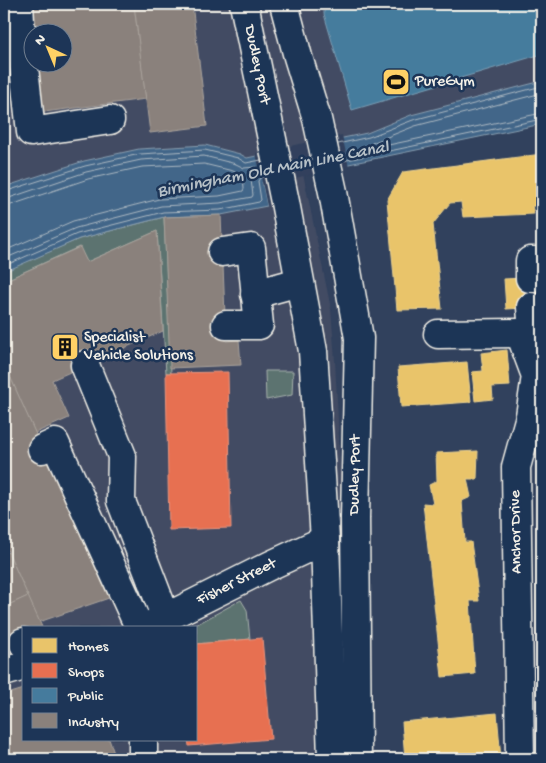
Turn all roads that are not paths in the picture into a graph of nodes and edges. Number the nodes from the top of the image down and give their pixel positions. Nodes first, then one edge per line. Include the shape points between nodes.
1 (19, 4) edge
2 (244, 4) edge
3 (284, 4) edge
4 (19, 43) edge
5 (110, 120) dead end
6 (222, 252) dead end
7 (300, 282) junction
8 (256, 294) junction
9 (226, 325) dead end
10 (531, 326) edge
11 (438, 334) dead end
12 (85, 365) dead end
13 (42, 449) dead end
14 (356, 472) junction
15 (325, 540) junction
16 (355, 565) junction
17 (156, 622) edge
18 (138, 626) edge
19 (22, 667) edge
20 (4, 672) edge
21 (332, 759) edge
22 (357, 759) edge
23 (520, 759) edge

1 - 4 main road
2 - 7 main road, Dudley Port
3 - 14 main road, Dudley Port via 317,119 359,338
4 - 5 main road via 31,132
6 - 8 main road via 250,248
7 - 8 main road
7 - 15 main road, Dudley Port via 313,351
8 - 9 main road via 258,325
10 - 11 main road
10 - 23 main road, Anchor Drive via 536,376 530,416 516,467
12 - 17 main road via 122,456 121,501
13 - 18 main road via 55,444 73,499
14 - 15 main road, Fisher Street via 342,499 342,527
14 - 16 main road, Dudley Port
15 - 16 main road via 342,548
15 - 17 main road, Fisher Street
15 - 21 main road, Dudley Port
16 - 22 main road, Dudley Port
19 - 20 main road

